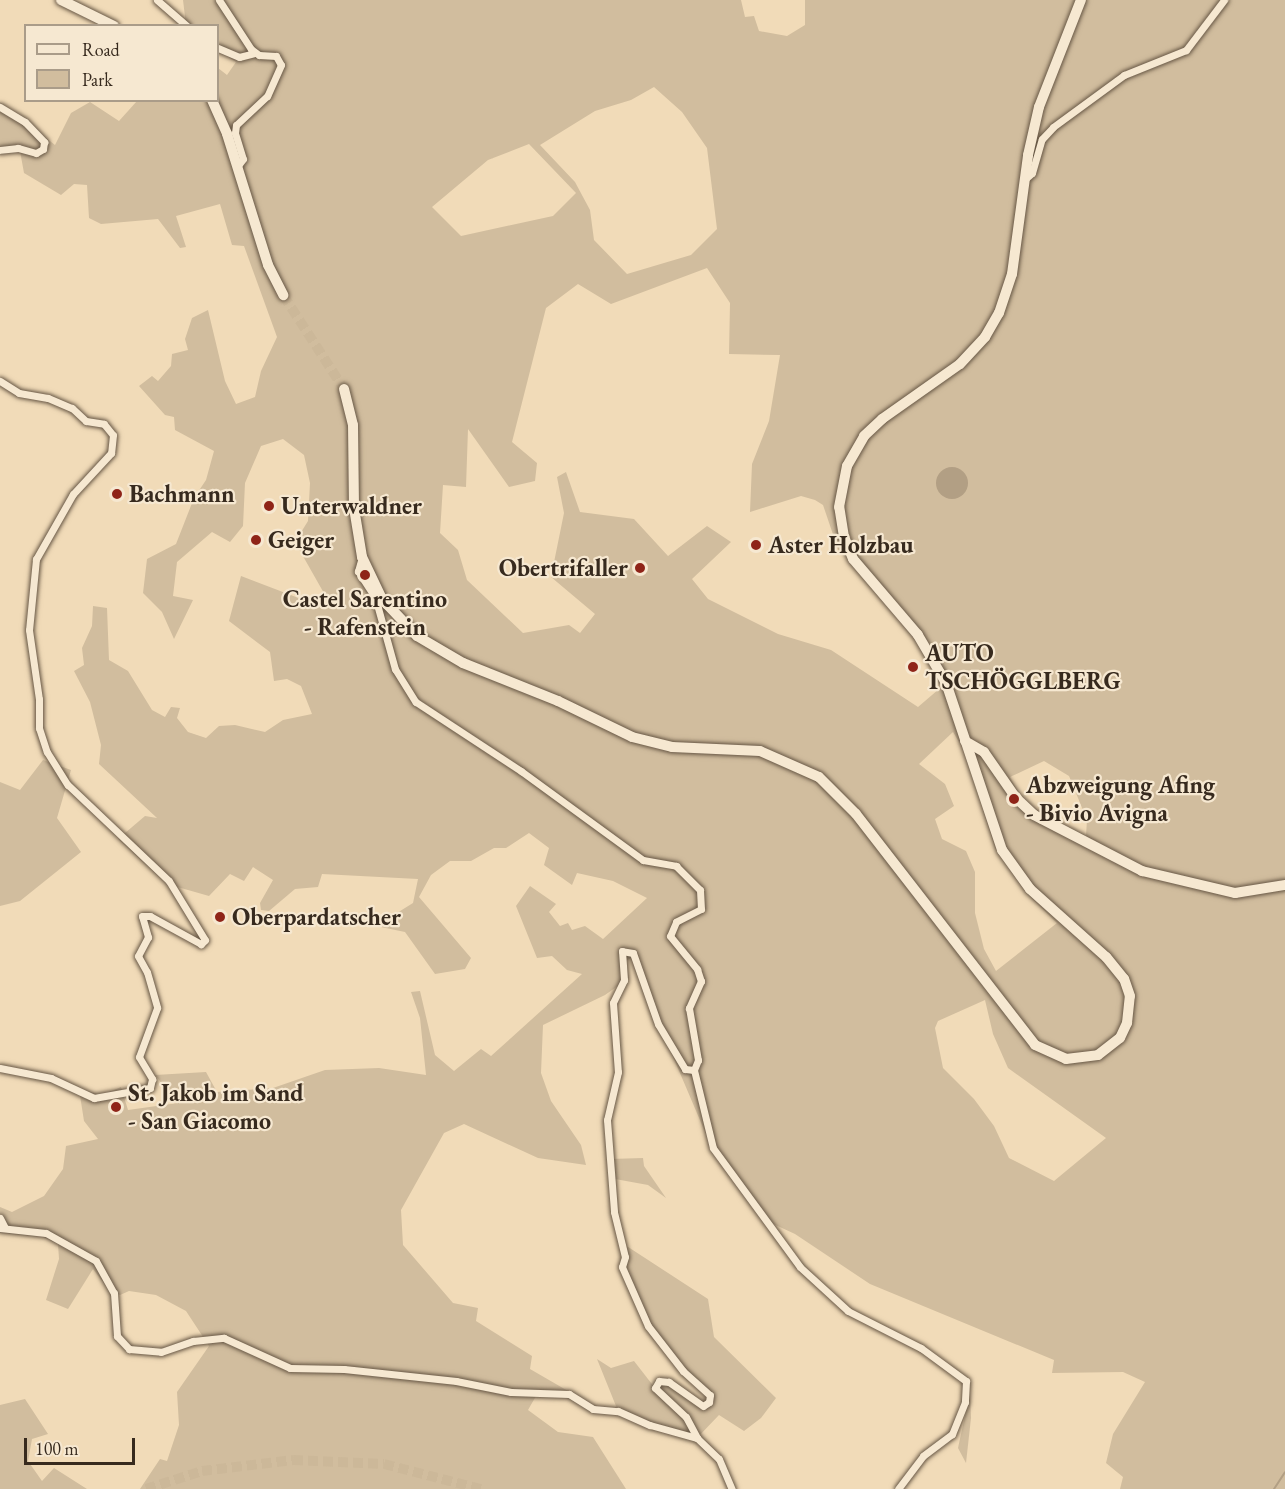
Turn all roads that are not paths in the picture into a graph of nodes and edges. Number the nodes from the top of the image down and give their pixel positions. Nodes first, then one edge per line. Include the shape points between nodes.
1 (61, 0) edge
2 (157, 0) edge
3 (219, 0) edge
4 (1081, 0) edge
5 (1224, 0) edge
6 (110, 24) edge
7 (185, 24) edge
8 (219, 48) edge
9 (255, 53) junction
10 (213, 102) edge
11 (0, 107) edge
12 (0, 150) edge
13 (237, 167) junction
14 (1024, 181) junction
15 (283, 295) tunnel mouth
16 (0, 381) edge
17 (344, 388) tunnel mouth
18 (362, 557) junction
19 (965, 741) junction
20 (1285, 885) edge
21 (0, 1068) edge
22 (694, 1070) junction
23 (0, 1218) edge
24 (3, 1228) edge
25 (697, 1438) junction
26 (732, 1489) edge
27 (898, 1489) edge

1 - 6 main road
2 - 7 street
3 - 9 street
4 - 14 main road via 1044,91
5 - 14 street via 1186,50 1124,75 1053,127 1042,139 1032,173
8 - 9 street via 239,57
9 - 13 street via 276,56 281,71 267,96 236,125 243,159
10 - 13 main road
11 - 12 street via 22,120 44,142 43,149 36,153 18,148
13 - 15 main road via 262,247
14 - 19 main road via 1012,274 996,319 960,364 869,430 849,460 839,497 842,528 853,559 911,627 938,668
16 - 21 street via 19,393 48,398 72,408 87,422 104,424 113,435 111,453 73,494 36,560 29,630 39,728 47,752 68,785 169,881 205,940 201,944 150,916 142,916 148,937 138,956 158,1008 139,1057 152,1079 150,1088 94,1098 44,1076
17 - 18 main road via 353,425 354,508
18 - 19 main road via 382,599 401,621 456,660 641,740 672,747 760,751 819,777 850,807 1035,1045 1066,1059 1098,1055 1120,1038 1127,1023 1130,996 1124,979 1106,957 1019,876 993,832
18 - 22 street via 357,567 360,576 375,597 395,669 416,702 521,771 644,860 676,866 700,890 701,909 676,922 670,936 697,969 701,981 689,1008 698,1060
19 - 20 main road via 984,752 1016,798 1034,815 1142,871 1235,893
22 - 25 street via 685,1069 658,1024 633,953 622,951 624,980 613,1003 618,1072 607,1120 614,1212 625,1257 622,1267 648,1326 683,1371 710,1395 703,1406 669,1382 659,1381 655,1388 687,1417
22 - 27 street via 713,1148 800,1267 848,1311 921,1347 966,1381 965,1402 952,1434 923,1456
23 - 24 street
24 - 25 street via 46,1233 96,1261 114,1293 117,1336 129,1349 161,1352 193,1341 224,1338 290,1368 456,1380 511,1392 569,1394 593,1409 618,1411
25 - 26 street via 719,1459

